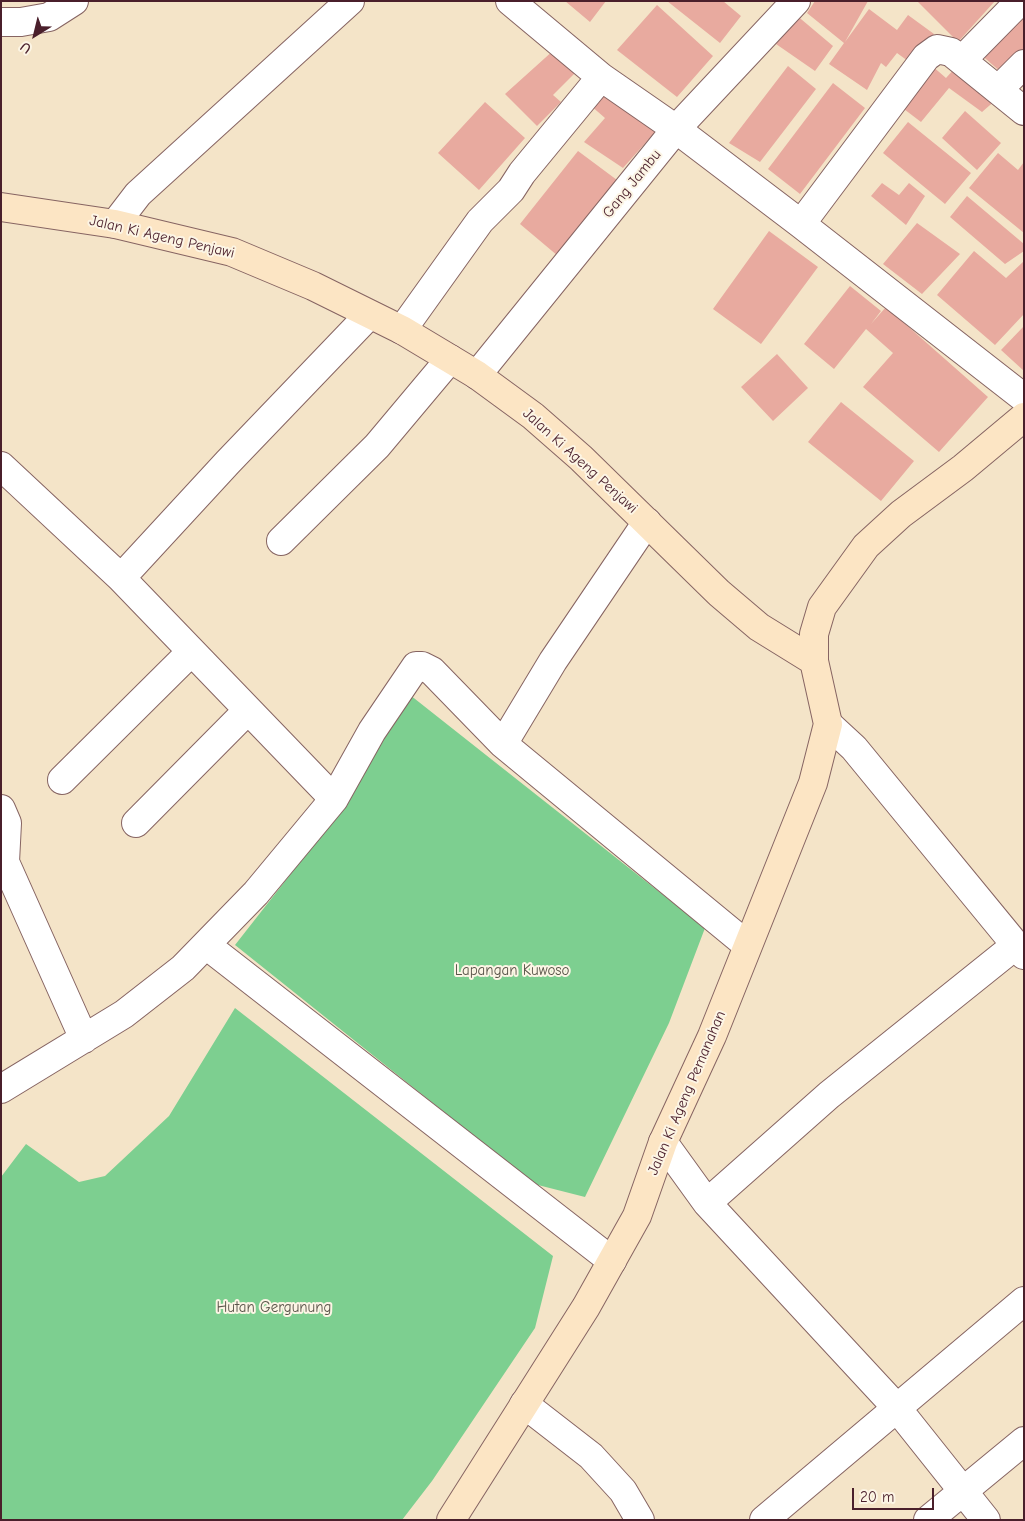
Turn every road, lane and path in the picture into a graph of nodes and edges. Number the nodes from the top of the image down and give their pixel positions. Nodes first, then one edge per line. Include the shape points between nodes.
1 (74, 1) edge
2 (350, 1) edge
3 (510, 1) edge
4 (796, 1) edge
5 (1020, 1) edge
6 (1, 22) edge
7 (962, 60) junction
8 (1024, 64) edge
9 (601, 77) junction
10 (999, 89) junction
11 (1024, 111) edge
12 (676, 129) junction
13 (1, 207) edge
14 (115, 224) junction
15 (801, 224) junction
16 (369, 315) junction
17 (402, 330) junction
18 (450, 359) junction
19 (477, 375) junction
20 (1024, 398) edge
21 (1024, 417) edge
22 (1, 466) edge
23 (647, 522) junction
24 (281, 541) dead end
25 (121, 578) junction
26 (191, 652) junction
27 (814, 662) junction
28 (248, 710) junction
29 (828, 724) junction
30 (503, 744) junction
31 (62, 780) dead end
32 (334, 800) junction
33 (1, 808) edge
34 (136, 823) dead end
35 (3, 863) edge
36 (206, 945) junction
37 (747, 946) junction
38 (1020, 950) edge
39 (84, 1039) junction
40 (1, 1089) edge
41 (663, 1142) junction
42 (707, 1203) junction
43 (612, 1261) junction
44 (1024, 1301) edge
45 (524, 1404) junction
46 (896, 1407) junction
47 (1024, 1441) edge
48 (964, 1491) junction
49 (451, 1520) edge
50 (640, 1520) edge
51 (764, 1520) edge
52 (928, 1520) edge
53 (986, 1520) edge

1 - 6 street via 49,17
2 - 14 street via 138,194
3 - 9 street
4 - 12 street, Gang Jambu
5 - 7 street
7 - 10 street
7 - 15 street via 951,52 937,49 926,57
8 - 10 street
9 - 12 street
9 - 17 street via 511,190 480,222
10 - 11 street
12 - 15 street
12 - 19 street, Gang Jambu
13 - 14 main road, Jalan Ki Ageng Penjawi
14 - 16 main road, Jalan Ki Ageng Penjawi via 232,252 313,286
15 - 20 street
16 - 17 main road, Jalan Ki Ageng Penjawi
16 - 25 street
17 - 18 main road, Jalan Ki Ageng Penjawi
18 - 19 main road, Jalan Ki Ageng Penjawi
18 - 24 street via 377,446
19 - 23 main road, Jalan Ki Ageng Penjawi via 547,428
21 - 27 main road via 901,514 866,546 822,607 814,634
22 - 25 street
23 - 27 main road, Jalan Ki Ageng Penjawi via 759,627
23 - 30 street via 553,661
25 - 26 street
26 - 28 street
26 - 31 street
27 - 29 main road, Jalan Ki Ageng Pemanahan
28 - 32 street
28 - 34 street
29 - 37 main road, Jalan Ki Ageng Pemanahan via 813,783
29 - 38 street via 854,748
30 - 32 street via 432,671 416,666 372,731
30 - 37 street
32 - 36 street via 256,894
33 - 35 street via 8,823
35 - 39 street
36 - 39 street via 176,974 124,1014
36 - 43 street
37 - 41 main road, Jalan Ki Ageng Pemanahan via 712,1036
38 - 42 street via 829,1094
39 - 40 street
41 - 42 street
41 - 43 main road, Jalan Ki Ageng Pemanahan via 637,1216
42 - 46 street
43 - 45 main road, Jalan Ki Ageng Pemanahan
44 - 46 street
45 - 49 main road, Jalan Ki Ageng Pemanahan
45 - 50 street via 591,1456 623,1491
46 - 48 street
46 - 51 street
47 - 48 street
48 - 52 street
48 - 53 street

